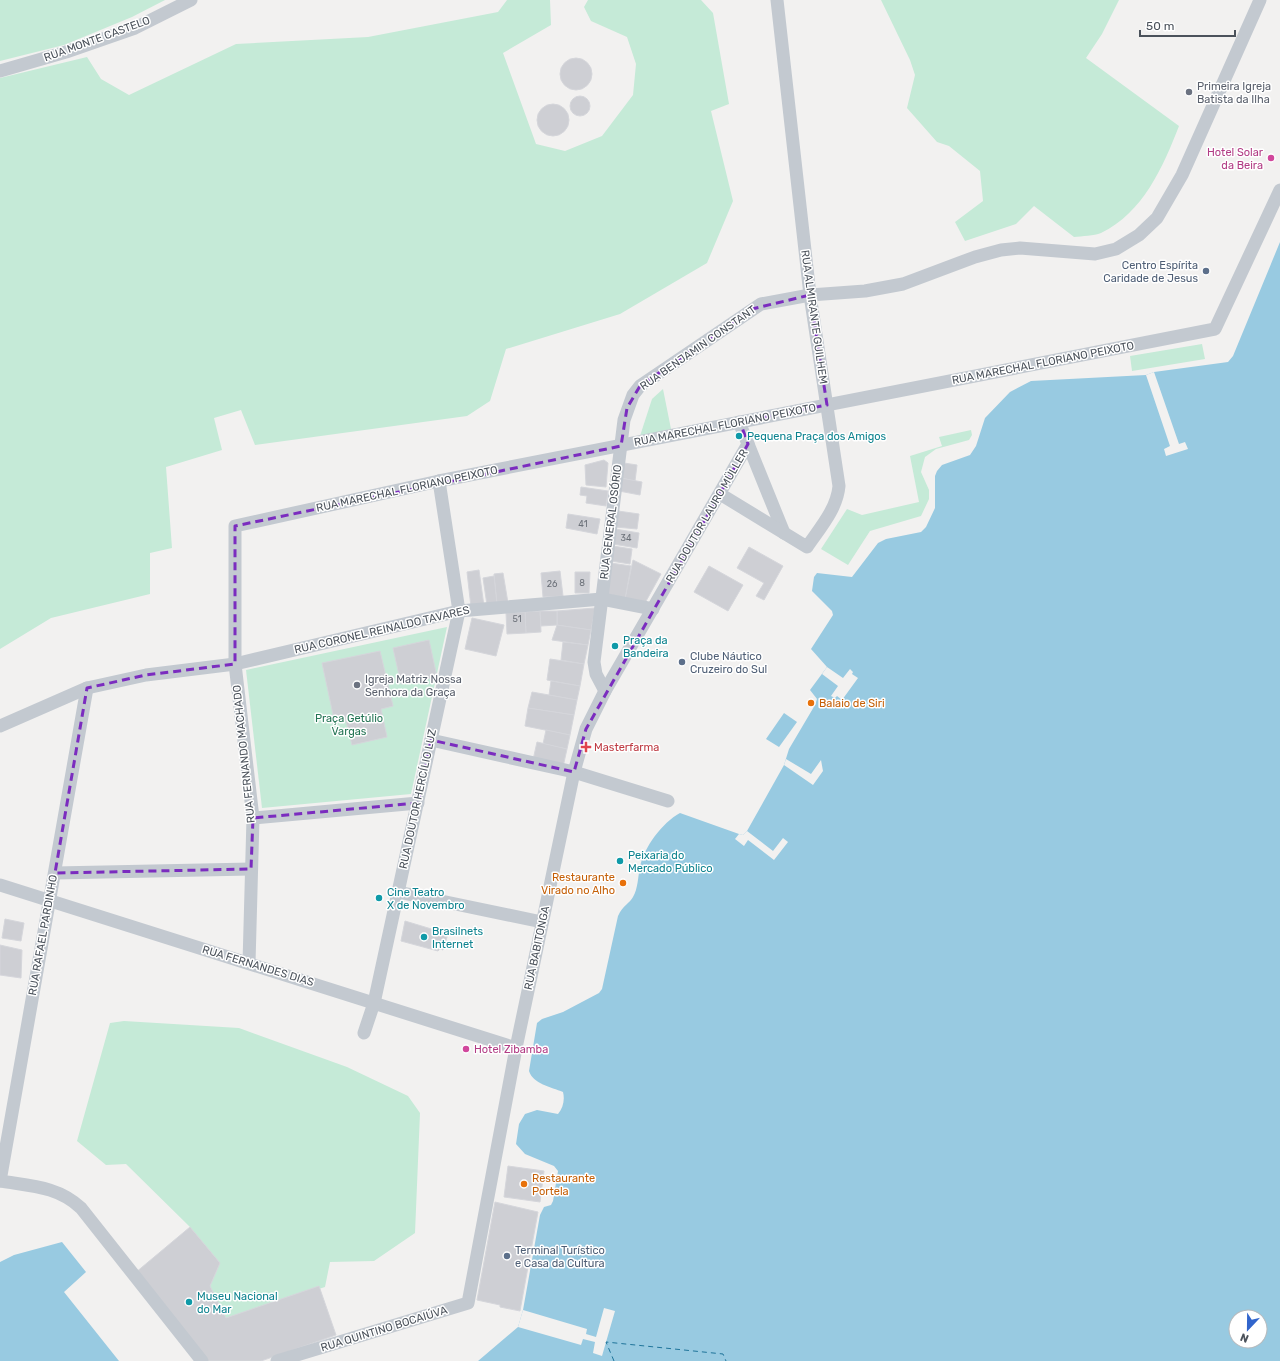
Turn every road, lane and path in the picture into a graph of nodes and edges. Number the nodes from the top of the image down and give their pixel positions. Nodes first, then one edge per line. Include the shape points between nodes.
1 (191, 0) edge
2 (777, 0) edge
3 (1260, 0) edge
4 (0, 72) edge
5 (1280, 190) edge
6 (810, 295) junction
7 (827, 405) junction
8 (739, 422) junction
9 (748, 444) junction
10 (621, 446) junction
11 (439, 481) junction
12 (720, 494) junction
13 (235, 526) joint
14 (784, 534) junction
15 (602, 599) junction
16 (653, 609) junction
17 (459, 611) junction
18 (235, 664) junction
19 (86, 688) junction
20 (605, 691) junction
21 (0, 726) edge
22 (431, 740) junction
23 (574, 772) junction
24 (668, 801) dead end
25 (418, 803) junction
26 (253, 818) junction
27 (251, 869) junction
28 (54, 873) junction
29 (0, 885) edge
30 (398, 892) junction
31 (49, 900) junction
32 (542, 922) junction
33 (249, 963) junction
34 (374, 1003) junction
35 (364, 1033) dead end
36 (516, 1048) junction
37 (6, 1114) edge
38 (0, 1181) edge
39 (468, 1303) joint
40 (202, 1361) edge
41 (277, 1361) edge

1 - 4 street, RUA MONTE CASTELO via 135,28
2 - 6 street, RUA ALMIRANTE GUILHEM
3 - 6 street, RUA BENJAMIN CONSTANT via 1182,175 1156,218 1139,235 1116,249 1095,254 1020,248 1001,250 903,284
5 - 7 street, RUA MARECHAL FLORIANO PEIXOTO via 1215,329
6 - 7 street, RUA ALMIRANTE GUILHEM
6 - 10 street, RUA BENJAMIN CONSTANT via 767,303 752,309 640,386 627,408
7 - 8 street, RUA MARECHAL FLORIANO PEIXOTO
7 - 14 street, RUA ALMIRANTE GUILHEM via 839,486 838,497 807,547
8 - 9 street, RUA DOUTOR LAURO MÜLLER
8 - 10 street, RUA MARECHAL FLORIANO PEIXOTO
9 - 12 street, RUA DOUTOR LAURO MÜLLER
9 - 14 street
10 - 11 street, RUA MARECHAL FLORIANO PEIXOTO
10 - 15 street, RUA GENERAL OSÓRIO
11 - 13 street, RUA MARECHAL FLORIANO PEIXOTO
11 - 17 street
12 - 14 street, RUA ALMIRANTE GUILHEM
12 - 16 street, RUA DOUTOR LAURO MÜLLER
13 - 18 street, RUA FERNANDO MACHADO
15 - 16 street
15 - 17 street, RUA CORONEL REINALDO TAVARES
15 - 20 street via 594,662 596,674
16 - 20 street, RUA BABITONGA
17 - 18 street, RUA CORONEL REINALDO TAVARES
17 - 22 street, RUA DOUTOR HERCÍLIO LUZ
18 - 19 street, RUA CORONEL REINALDO TAVARES via 146,675
18 - 26 street, RUA FERNANDO MACHADO
19 - 21 street, RUA CORONEL REINALDO TAVARES
19 - 28 street, RUA RAFAEL PARDINHO
20 - 23 street, RUA BABITONGA via 586,729
22 - 23 street
22 - 25 street, RUA DOUTOR HERCÍLIO LUZ
23 - 24 street
23 - 32 street, RUA BABITONGA
25 - 26 street
25 - 30 street, RUA DOUTOR HERCÍLIO LUZ
26 - 27 street, RUA FERNANDO MACHADO
27 - 28 street
27 - 33 street, RUA FERNANDO MACHADO
28 - 31 street, RUA RAFAEL PARDINHO
29 - 31 street, RUA FERNANDES DIAS
30 - 32 street
30 - 34 street, RUA DOUTOR HERCÍLIO LUZ
31 - 33 street, RUA FERNANDES DIAS
31 - 37 street, RUA RAFAEL PARDINHO
32 - 36 street, RUA BABITONGA
33 - 34 street, RUA FERNANDES DIAS
34 - 35 street, RUA DOUTOR HERCÍLIO LUZ
34 - 36 street, RUA FERNANDES DIAS
36 - 39 street, RUA BABITONGA
37 - 38 street, RUA RAFAEL PARDINHO
38 - 40 street via 56,1191 70,1198 81,1208
39 - 41 street, RUA QUINTINO BOCAIÚVA

